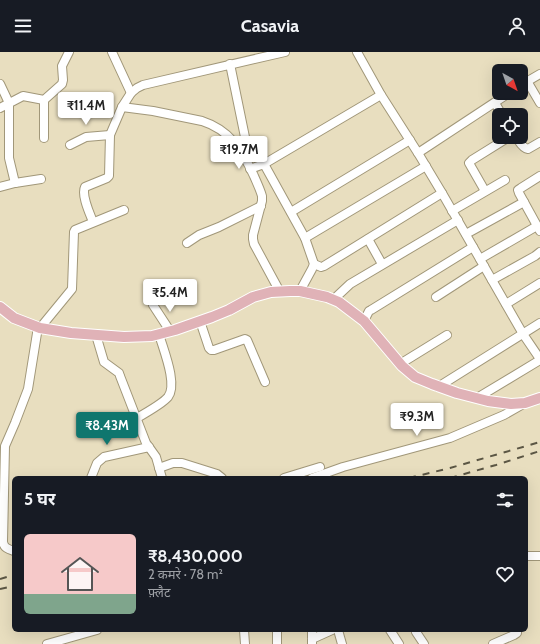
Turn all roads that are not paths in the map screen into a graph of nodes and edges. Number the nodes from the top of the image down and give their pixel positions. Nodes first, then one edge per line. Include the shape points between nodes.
1 (69, 52) edge
2 (112, 52) edge
3 (285, 52) edge
4 (357, 52) edge
5 (230, 64) junction
6 (540, 74) edge
7 (528, 81) edge
8 (0, 84) edge
9 (528, 88) edge
10 (131, 94) junction
11 (381, 95) junction
12 (44, 100) junction
13 (499, 100) edge
14 (9, 103) junction
15 (495, 103) junction
16 (540, 103) edge
17 (122, 107) junction
18 (0, 108) edge
19 (498, 108) edge
20 (110, 135) junction
21 (44, 138) dead end
22 (410, 140) junction
23 (540, 142) edge
24 (498, 144) edge
25 (521, 144) edge
26 (70, 145) dead end
27 (240, 150) junction
28 (418, 153) junction
29 (264, 164) junction
30 (426, 166) junction
31 (250, 169) junction
32 (540, 176) edge
33 (41, 179) dead end
34 (504, 180) dead end
35 (14, 183) junction
36 (0, 188) edge
37 (485, 191) junction
38 (442, 193) junction
39 (524, 202) junction
40 (261, 206) junction
41 (124, 210) dead end
42 (452, 211) junction
43 (291, 212) junction
44 (458, 220) junction
45 (92, 222) junction
46 (539, 229) edge
47 (466, 234) junction
48 (306, 238) junction
49 (368, 239) junction
50 (187, 243) dead end
51 (473, 247) junction
52 (540, 252) edge
53 (482, 263) junction
54 (314, 264) junction
55 (382, 264) junction
56 (492, 280) junction
57 (540, 283) edge
58 (300, 291) junction
59 (280, 292) junction
60 (436, 297) dead end
61 (333, 300) junction
62 (506, 304) junction
63 (153, 305) dead end
64 (0, 307) edge
65 (200, 321) junction
66 (364, 322) junction
67 (540, 323) edge
68 (39, 328) junction
69 (170, 331) junction
70 (159, 334) junction
71 (523, 334) junction
72 (96, 335) junction
73 (447, 335) dead end
74 (540, 359) edge
75 (400, 364) junction
76 (265, 382) dead end
77 (438, 387) junction
78 (477, 398) junction
79 (540, 398) edge
80 (526, 403) junction
81 (137, 418) junction
82 (149, 447) junction
83 (320, 467) dead end
84 (159, 468) junction
85 (92, 476) edge
86 (161, 476) edge
87 (220, 476) edge
88 (291, 476) edge
89 (317, 476) edge
90 (2, 548) edge
91 (12, 550) edge
92 (528, 556) edge
93 (540, 556) edge
94 (90, 632) edge
95 (244, 632) edge
96 (277, 632) edge
97 (329, 632) edge
98 (339, 632) edge
99 (391, 632) edge
100 (416, 632) dead end
101 (517, 632) edge
102 (312, 642) edge
103 (47, 644) edge
104 (245, 644) edge
105 (277, 644) edge
106 (342, 644) edge
107 (399, 644) edge
108 (424, 644) edge
109 (493, 644) edge

1 - 12 street via 62,66 62,84
2 - 10 street
3 - 5 street
4 - 11 street
5 - 10 street via 144,85
5 - 27 street via 246,142
6 - 7 street
8 - 14 street
9 - 16 street
10 - 17 street
11 - 22 street
11 - 29 street
12 - 14 street via 22,96
12 - 21 street
13 - 15 street
14 - 18 street
14 - 35 street via 9,158
15 - 19 street
15 - 28 street
17 - 20 street
17 - 27 street via 202,121 217,128
20 - 26 street via 86,137
20 - 45 street via 109,176 83,189
22 - 28 street
22 - 43 street
23 - 25 street via 528,149
24 - 37 street via 469,163
27 - 31 street
28 - 30 street
29 - 31 street
29 - 43 street
30 - 38 street
30 - 48 street
31 - 40 street via 262,196
32 - 39 street via 518,190
33 - 35 street
34 - 37 street
35 - 36 street
37 - 42 street
38 - 42 street
38 - 49 street
39 - 46 street
39 - 47 street
40 - 50 street
40 - 59 street via 253,235 254,244
41 - 45 street
42 - 44 street
43 - 48 street
44 - 47 street
44 - 55 street
45 - 68 street via 74,232 72,289
46 - 53 street
47 - 51 street
48 - 54 street
49 - 54 street via 324,266
49 - 55 street
51 - 53 street
51 - 66 street via 369,311
52 - 56 street
53 - 56 street
53 - 60 street
54 - 58 street
55 - 61 street via 350,284
56 - 62 street
57 - 62 street
58 - 59 main road
58 - 61 main road
59 - 65 main road via 253,297
61 - 66 main road
62 - 71 street
63 - 69 street
64 - 68 main road via 14,318
65 - 69 main road
65 - 76 street via 209,348 212,350 247,340
66 - 75 main road
67 - 71 street
68 - 72 main road
68 - 90 street via 28,389 4,446
69 - 70 main road
70 - 72 main road via 124,337
70 - 81 street via 170,372 170,393 166,400
71 - 74 street
71 - 77 street
72 - 81 street via 104,362 119,373
73 - 75 street
74 - 78 street
75 - 77 main road via 415,376
77 - 78 main road
78 - 80 main road via 511,404
79 - 80 main road
80 - 89 street via 450,438
81 - 82 street
82 - 84 street via 156,457
82 - 85 street via 104,457 97,463
83 - 88 street
84 - 86 street
84 - 87 street via 182,462
90 - 91 street
92 - 93 street
94 - 103 street
95 - 104 street
96 - 105 street
97 - 102 street
98 - 106 street
99 - 107 street
100 - 108 street
101 - 109 street

